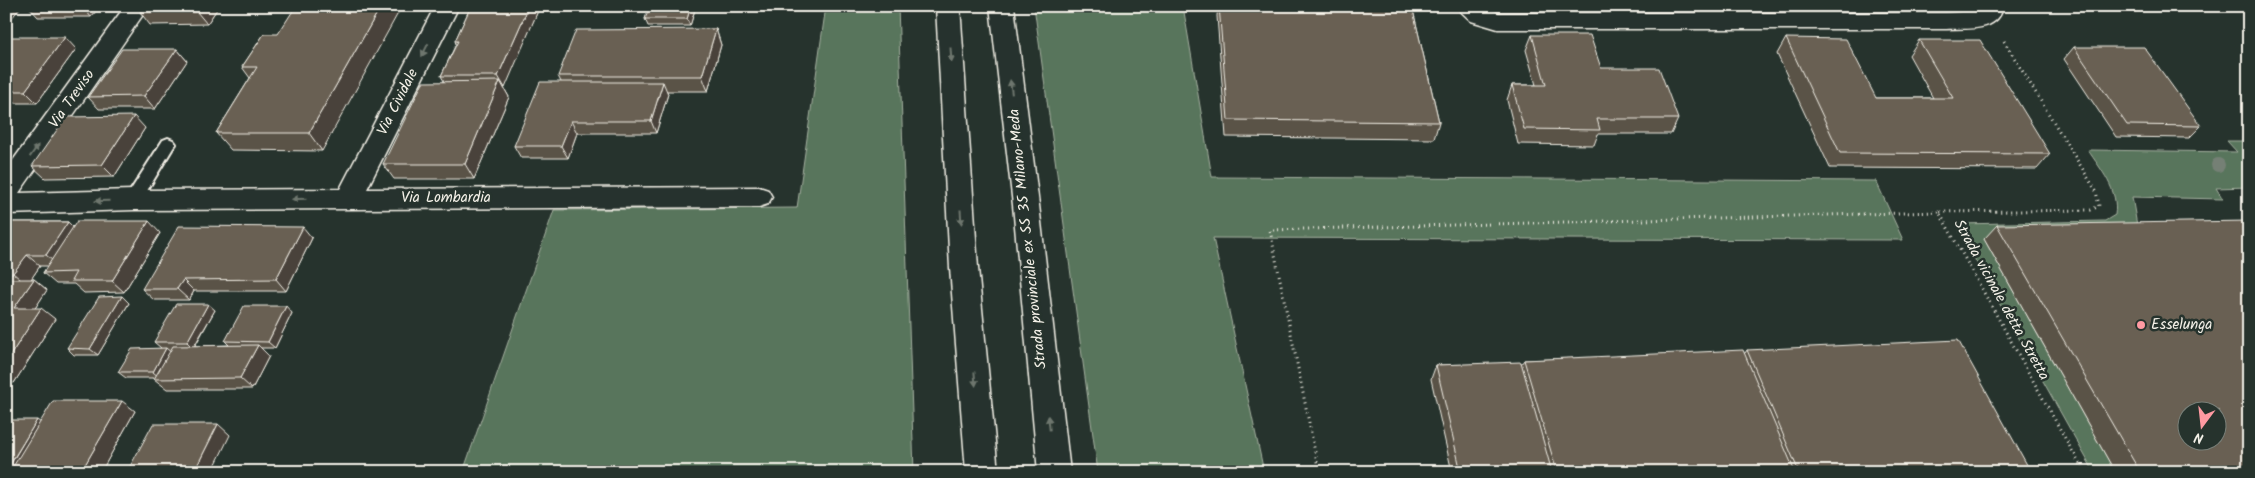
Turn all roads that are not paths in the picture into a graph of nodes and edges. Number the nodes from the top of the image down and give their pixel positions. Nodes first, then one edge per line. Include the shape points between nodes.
1 (137, 6) edge
2 (447, 6) edge
3 (948, 6) edge
4 (1002, 6) edge
5 (1467, 6) edge
6 (1987, 13) edge
7 (168, 144) dead end
8 (6, 191) edge
9 (759, 197) dead end
10 (348, 198) junction
11 (133, 200) junction
12 (6, 204) edge
13 (982, 472) edge
14 (1054, 472) edge

8 -> 1 main road, Via Treviso
2 -> 10 main road, Via Cividale
3 -> 13 main road via 964,268
14 -> 4 main road, Strada provinciale ex SS 35 Milano-Meda
5 - 6 main road via 1479,15 1498,21
7 - 11 lane
9 - 10 main road, Via Lombardia
10 -> 11 main road, Via Lombardia
11 -> 12 main road, Via Lombardia

